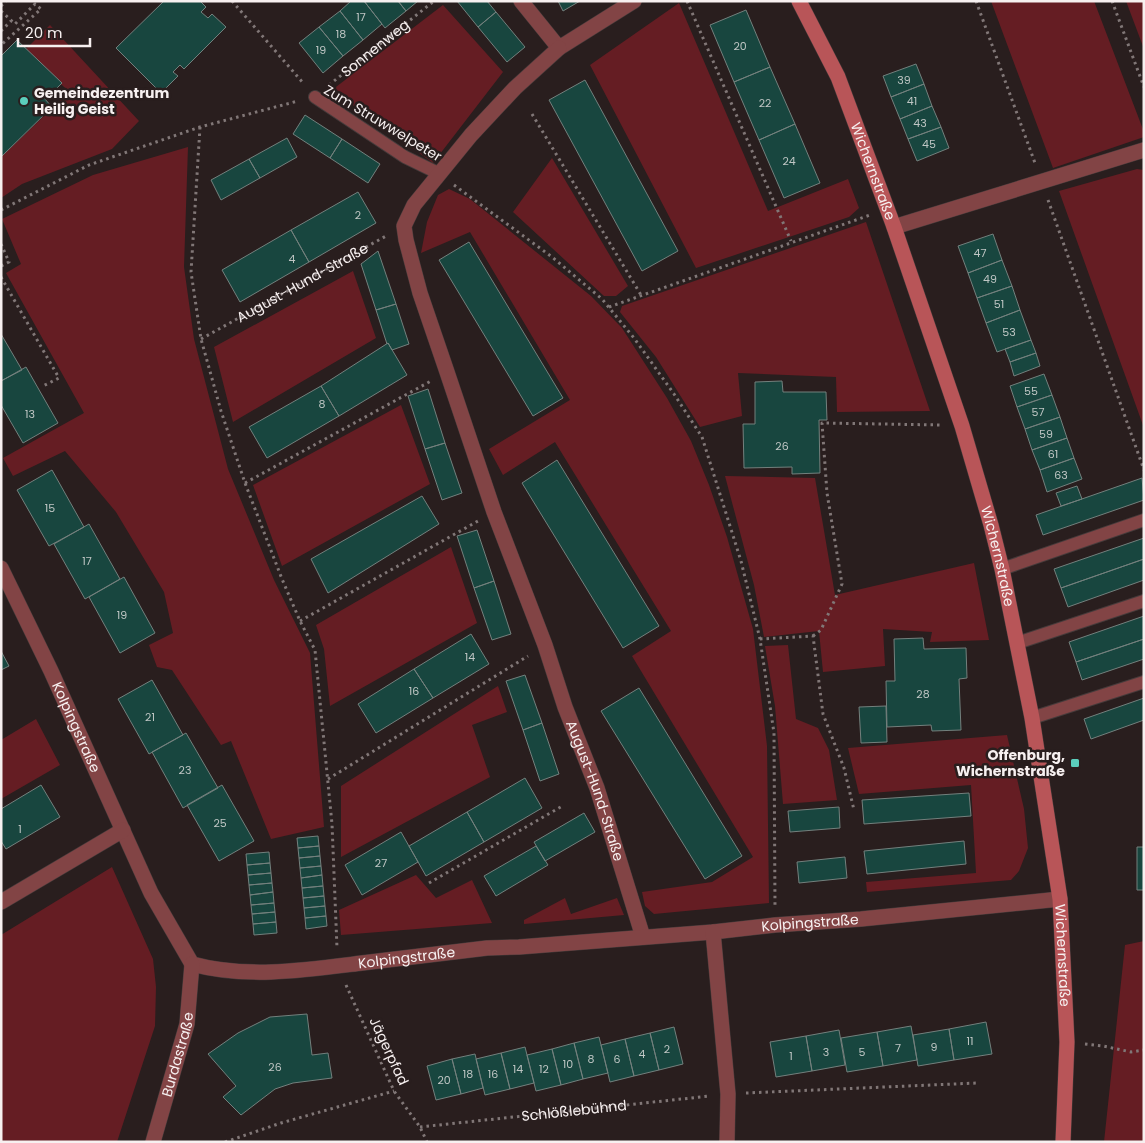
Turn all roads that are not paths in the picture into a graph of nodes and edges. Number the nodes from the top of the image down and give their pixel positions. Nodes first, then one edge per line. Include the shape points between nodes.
1 (521, 1) edge
2 (634, 1) edge
3 (799, 1) edge
4 (559, 48) junction
5 (315, 96) road end
6 (1144, 150) edge
7 (440, 174) junction
8 (894, 227) junction
9 (1144, 520) edge
10 (1, 568) edge
11 (1002, 569) junction
12 (1144, 601) edge
13 (1017, 643) junction
14 (1144, 682) edge
15 (1032, 718) junction
16 (123, 830) junction
17 (1060, 899) junction
18 (1, 902) edge
19 (713, 932) junction
20 (643, 937) junction
21 (192, 964) junction
22 (153, 1142) edge
23 (727, 1142) edge
24 (1063, 1142) edge

1 - 4 street
2 - 4 street
3 - 8 street, Wichernstraße via 838,77
4 - 7 street via 496,108
5 - 7 lane, Zum Struwwelpeter via 405,157
6 - 8 street
7 - 20 street, August-Hund-Straße via 414,205 404,226 420,293 494,512 598,788
8 - 11 street, Wichernstraße via 962,426
9 - 11 lane
10 - 16 street, Kolpingstraße via 52,671
11 - 13 street, Wichernstraße
12 - 13 lane
13 - 15 street, Wichernstraße
14 - 15 lane
15 - 17 street, Wichernstraße
16 - 18 street
16 - 21 street, Kolpingstraße via 151,893
17 - 19 street, Kolpingstraße
17 - 24 street, Wichernstraße via 1066,1042
19 - 20 street, Kolpingstraße
19 - 23 street via 728,1094
20 - 21 street, Kolpingstraße via 487,948 294,971 210,969
21 - 22 street, Burdastraße via 186,1024

